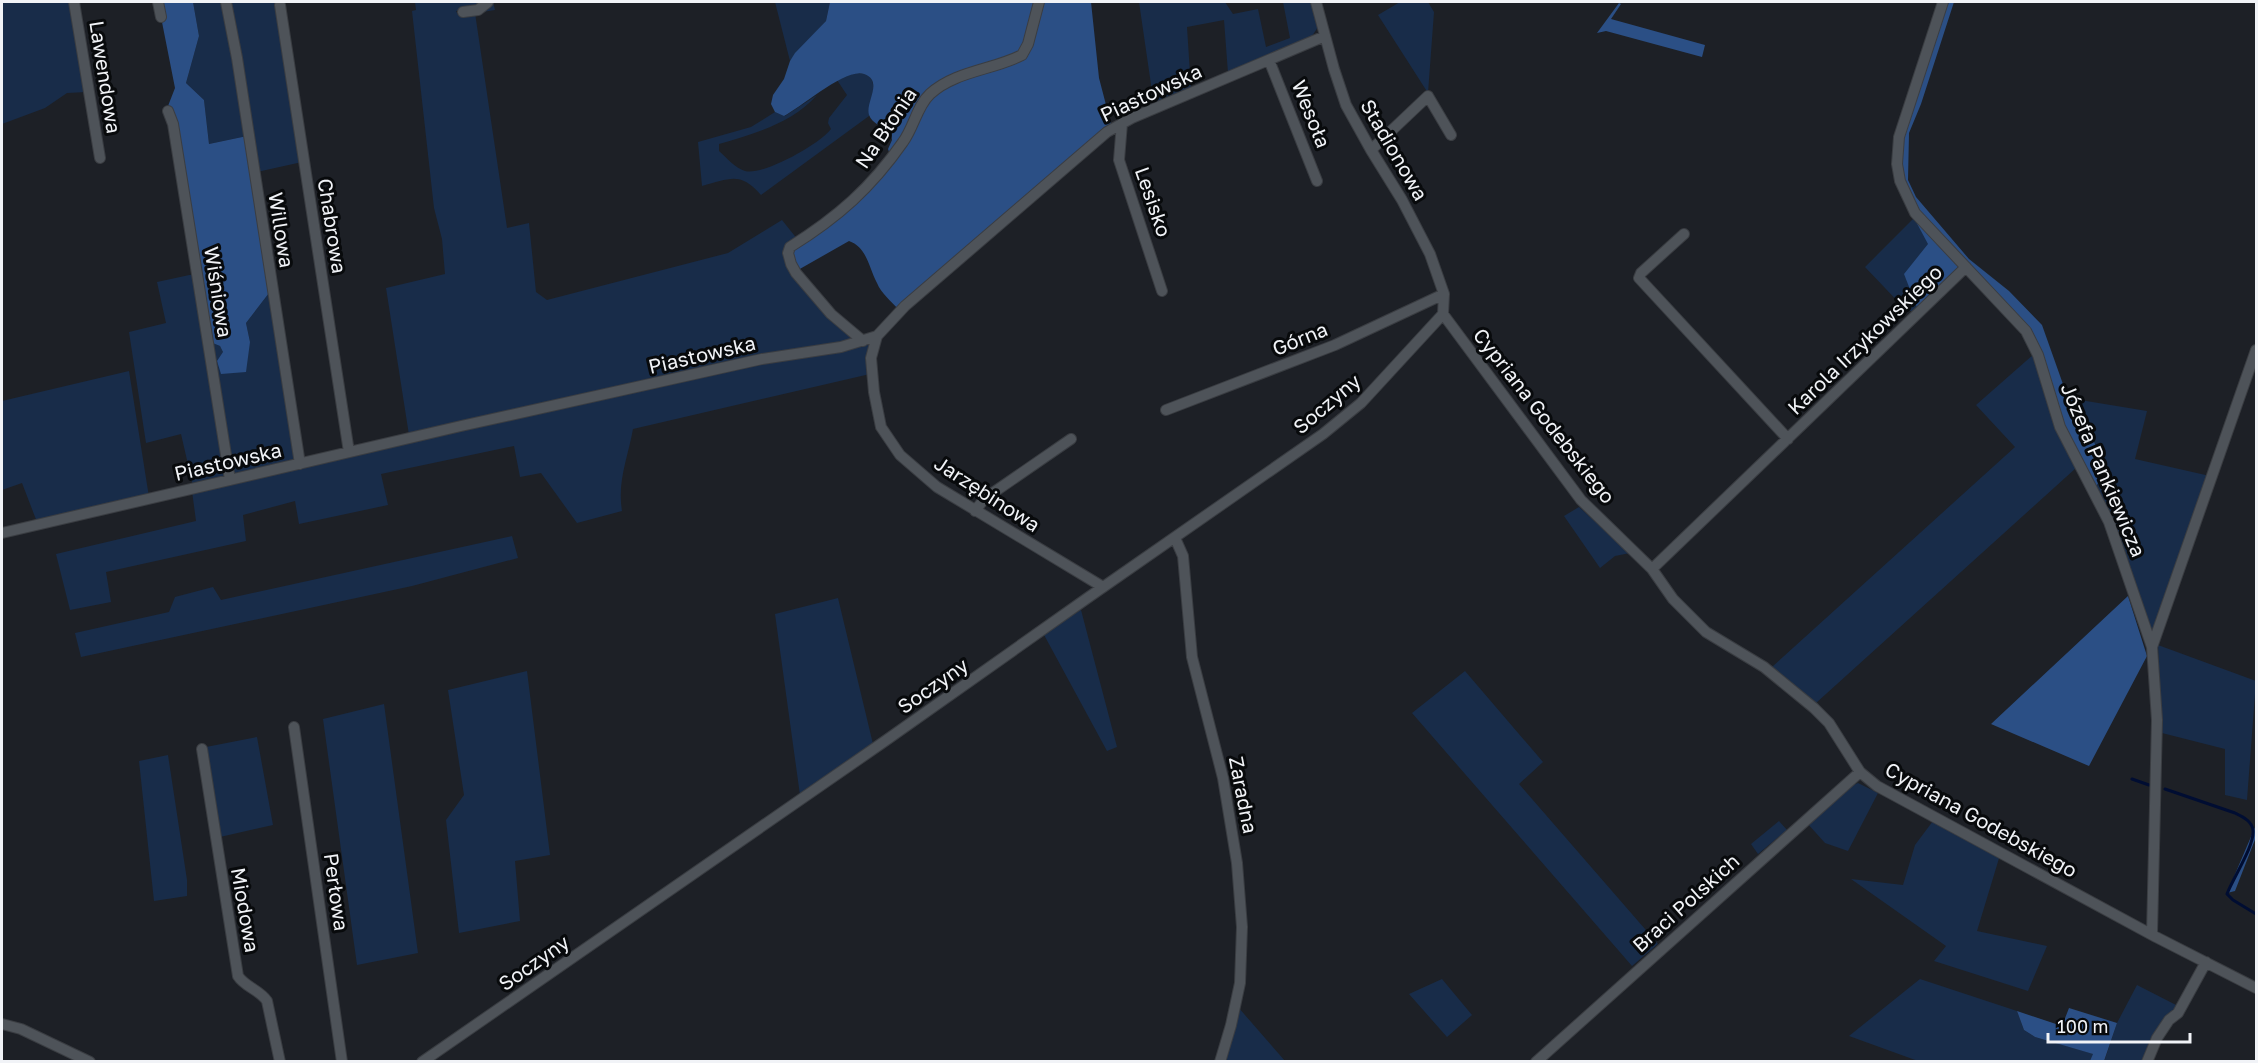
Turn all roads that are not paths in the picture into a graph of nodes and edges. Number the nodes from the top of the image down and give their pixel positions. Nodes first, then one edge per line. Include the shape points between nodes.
1 (74, 2) edge
2 (158, 2) edge
3 (226, 2) edge
4 (488, 2) edge
5 (1039, 2) edge
6 (1316, 2) edge
7 (1943, 2) edge
8 (280, 5) dead end
9 (463, 12) dead end
10 (161, 16) dead end
11 (1325, 36) junction
12 (1269, 60) junction
13 (168, 111) dead end
14 (1122, 123) junction
15 (1451, 135) dead end
16 (1371, 150) junction
17 (100, 158) dead end
18 (1317, 181) dead end
19 (1684, 234) dead end
20 (1966, 267) junction
21 (1162, 291) dead end
22 (1444, 294) junction
23 (1443, 314) junction
24 (877, 336) junction
25 (863, 341) junction
26 (2256, 350) edge
27 (1167, 410) dead end
28 (1071, 439) dead end
29 (1788, 439) junction
30 (349, 452) junction
31 (300, 464) junction
32 (230, 480) junction
33 (975, 511) junction
34 (2, 533) edge
35 (1175, 538) junction
36 (1652, 569) junction
37 (1103, 587) junction
38 (2152, 647) junction
39 (294, 727) dead end
40 (202, 749) dead end
41 (1860, 772) junction
42 (2152, 934) junction
43 (2206, 962) junction
44 (2256, 988) edge
45 (2, 1024) edge
46 (90, 1062) edge
47 (280, 1062) edge
48 (342, 1062) edge
49 (423, 1062) edge
50 (1220, 1062) edge
51 (1536, 1062) edge
52 (2147, 1062) edge

1 - 17 street, Lawendowa
2 - 10 street
3 - 31 street, Willowa
4 - 9 street via 478,10
5 - 25 street, Na Błonia via 1022,55 957,77 935,90 921,105 908,135 865,191 790,247 788,253 796,273 831,314
6 - 11 street, Stadionowa
7 - 20 street, Józefa Pankiewicza via 1899,137 1897,164 1900,181 1915,213
8 - 30 street, Chabrowa
11 - 12 street, Piastowska
11 - 16 street, Stadionowa via 1346,105
12 - 14 street, Piastowska
12 - 18 street, Wesoła
13 - 32 street, Wiśniowa
14 - 21 street, Lesisko via 1119,160
14 - 24 street, Piastowska via 926,287
15 - 16 street via 1428,96
16 - 22 street, Stadionowa via 1430,254
19 - 29 street, Karola Irzykowskiego via 1640,278
20 - 29 street, Karola Irzykowskiego
20 - 38 street, Józefa Pankiewicza via 2026,331 2038,355 2060,427 2109,522
22 - 23 street, Stadionowa
22 - 27 street, Górna via 1335,345
23 - 35 street, Soczyny via 1361,403
23 - 36 street, Cypriana Godebskiego via 1581,500
24 - 25 street, Piastowska
24 - 33 street, Jarzębinowa via 871,358 881,427 900,455 937,487
25 - 30 street, Piastowska via 762,359
26 - 38 street
28 - 33 street via 984,499
29 - 36 street, Karola Irzykowskiego
30 - 31 street, Piastowska
31 - 32 street, Piastowska
32 - 34 street, Piastowska
33 - 37 street, Jarzębinowa
35 - 37 street, Soczyny
35 - 50 street, Zaradna via 1184,556 1192,657 1223,778 1237,862 1242,927 1240,983
36 - 41 street, Cypriana Godebskiego via 1673,599 1707,632 1764,667 1829,723
37 - 49 street, Soczyny
38 - 42 street, Józefa Pankiewicza via 2157,720
39 - 48 street, Perłowa
40 - 47 street, Miodowa via 238,976 267,1001
41 - 42 street, Cypriana Godebskiego via 1878,786
41 - 51 street, Braci Polskich
42 - 43 street, Cypriana Godebskiego
43 - 44 street, Cypriana Godebskiego
43 - 52 street via 2178,1013 2157,1038
45 - 46 street

